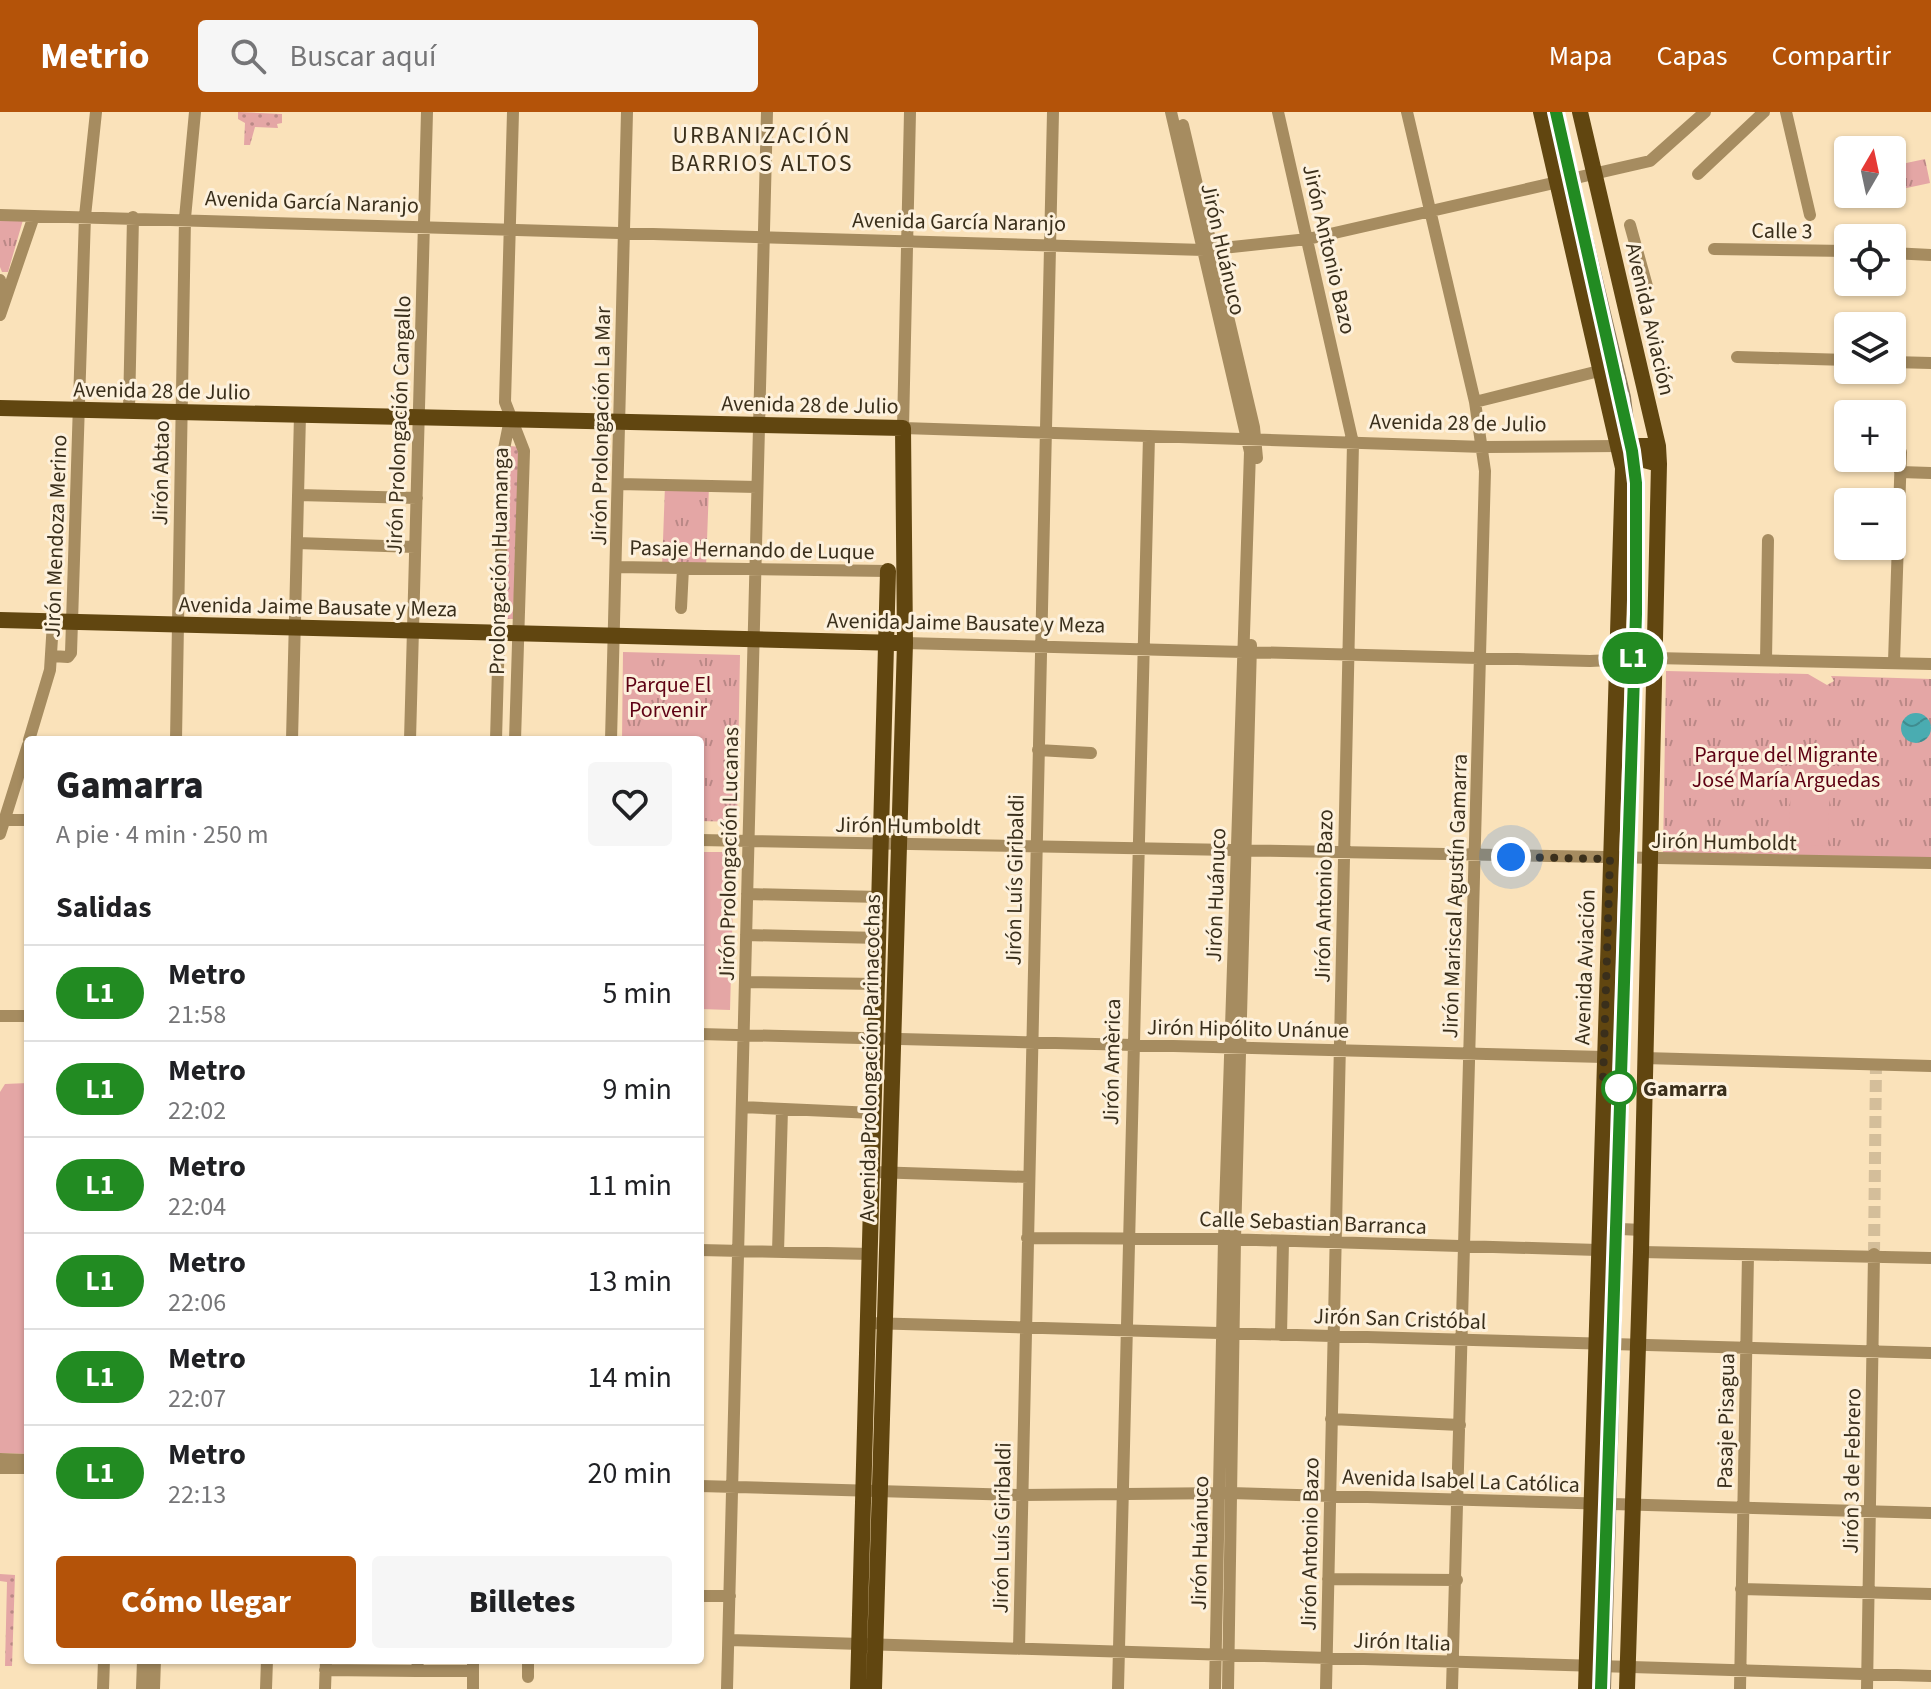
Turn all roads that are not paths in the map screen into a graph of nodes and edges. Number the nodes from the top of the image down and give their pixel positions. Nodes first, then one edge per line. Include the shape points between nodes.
1 (96, 112) edge
2 (195, 112) edge
3 (427, 112) edge
4 (513, 112) edge
5 (627, 112) edge
6 (767, 112) edge
7 (910, 112) edge
8 (1053, 112) edge
9 (1171, 112) edge
10 (1179, 112) edge
11 (1278, 112) edge
12 (1407, 112) edge
13 (1541, 112) edge
14 (1580, 112) edge
15 (1705, 112) edge
16 (1764, 112) edge
17 (1786, 112) edge
18 (1595, 174) junction
19 (1698, 174) dead end
20 (1557, 182) junction
21 (1431, 213) junction
22 (0, 215) edge
23 (1810, 215) dead end
24 (34, 216) junction
25 (85, 216) junction
26 (133, 217) junction
27 (185, 218) junction
28 (423, 225) junction
29 (1630, 225) dead end
30 (509, 228) junction
31 (624, 231) junction
32 (764, 236) junction
33 (1308, 239) junction
34 (907, 240) junction
35 (1050, 243) junction
36 (1714, 249) dead end
37 (1209, 250) junction
38 (1834, 251) edge
39 (1906, 254) edge
40 (1931, 255) edge
41 (0, 280) edge
42 (1647, 286) dead end
43 (2, 310) edge
44 (1737, 357) dead end
45 (1834, 360) edge
46 (1906, 362) edge
47 (1931, 363) edge
48 (1603, 370) junction
49 (1475, 402) junction
50 (0, 408) edge
51 (79, 410) junction
52 (129, 411) junction
53 (182, 412) junction
54 (300, 415) junction
55 (420, 418) junction
56 (510, 419) junction
57 (620, 421) junction
58 (759, 424) junction
59 (903, 428) junction
60 (1046, 433) junction
61 (1149, 436) junction
62 (1252, 439) junction
63 (1353, 443) junction
64 (1619, 446) junction
65 (1658, 446) junction
66 (1484, 447) junction
67 (1659, 464) junction
68 (1900, 472) joint
69 (1931, 473) edge
70 (619, 484) junction
71 (757, 487) junction
72 (298, 495) junction
73 (417, 498) junction
74 (1768, 540) dead end
75 (297, 543) junction
76 (415, 547) junction
77 (616, 567) junction
78 (683, 568) junction
79 (755, 569) junction
80 (888, 571) joint
81 (681, 608) dead end
82 (0, 620) edge
83 (53, 622) junction
84 (72, 622) junction
85 (176, 625) junction
86 (294, 628) junction
87 (411, 631) junction
88 (499, 633) junction
89 (518, 633) junction
90 (614, 636) junction
91 (754, 639) junction
92 (897, 642) junction
93 (1039, 646) junction
94 (1145, 649) junction
95 (1247, 651) junction
96 (1348, 654) junction
97 (52, 656) junction
98 (1480, 658) junction
99 (1654, 658) junction
100 (1618, 660) junction
101 (1766, 660) junction
102 (1894, 662) junction
103 (1931, 664) edge
104 (31, 736) edge
105 (176, 736) edge
106 (292, 736) edge
107 (410, 736) edge
108 (496, 736) edge
109 (515, 736) edge
110 (611, 736) edge
111 (1038, 750) junction
112 (1091, 753) dead end
113 (24, 757) edge
114 (3, 820) edge
115 (24, 820) edge
116 (0, 834) edge
117 (704, 840) edge
118 (749, 841) junction
119 (890, 844) junction
120 (1034, 848) junction
121 (1137, 850) junction
122 (1242, 852) junction
123 (1344, 854) junction
124 (1475, 857) junction
125 (1610, 859) junction
126 (1650, 860) junction
127 (1931, 863) edge
128 (747, 894) junction
129 (881, 897) junction
130 (746, 935) junction
131 (880, 938) junction
132 (745, 982) junction
133 (878, 984) junction
134 (0, 1016) edge
135 (24, 1016) edge
136 (704, 1034) edge
137 (744, 1035) junction
138 (884, 1039) junction
139 (1030, 1043) junction
140 (1131, 1045) junction
141 (1236, 1048) junction
142 (1339, 1051) junction
143 (1470, 1054) junction
144 (1604, 1057) junction
145 (1644, 1058) junction
146 (1931, 1066) edge
147 (742, 1107) junction
148 (782, 1109) junction
149 (874, 1113) junction
150 (880, 1172) junction
151 (1028, 1177) junction
152 (1599, 1228) junction
153 (1642, 1230) junction
154 (1027, 1238) junction
155 (1127, 1238) junction
156 (1229, 1239) junction
157 (1283, 1241) junction
158 (1335, 1242) junction
159 (1465, 1246) junction
160 (704, 1250) edge
161 (1598, 1250) junction
162 (738, 1251) junction
163 (778, 1252) junction
164 (1641, 1252) junction
165 (870, 1254) junction
166 (1748, 1255) junction
167 (1874, 1256) junction
168 (1931, 1258) edge
169 (876, 1324) junction
170 (1025, 1327) junction
171 (1125, 1330) junction
172 (1229, 1333) junction
173 (1281, 1335) junction
174 (1333, 1336) junction
175 (1462, 1340) junction
176 (1596, 1344) junction
177 (1637, 1345) junction
178 (1746, 1348) junction
179 (1874, 1351) junction
180 (1931, 1353) edge
181 (1331, 1419) junction
182 (1460, 1425) junction
183 (0, 1457) edge
184 (24, 1458) edge
185 (0, 1468) edge
186 (24, 1468) edge
187 (704, 1480) edge
188 (732, 1483) junction
189 (704, 1486) edge
190 (871, 1487) junction
191 (1022, 1491) junction
192 (1122, 1491) junction
193 (1223, 1492) junction
194 (1329, 1496) junction
195 (1458, 1500) junction
196 (1593, 1503) junction
197 (1631, 1504) junction
198 (1743, 1508) junction
199 (1870, 1511) junction
200 (1931, 1513) edge
201 (1328, 1579) junction
202 (1457, 1580) junction
203 (1741, 1589) junction
204 (1869, 1593) junction
205 (1931, 1594) edge
206 (704, 1596) edge
207 (730, 1596) junction
208 (729, 1640) junction
209 (867, 1644) junction
210 (1019, 1649) junction
211 (1118, 1652) junction
212 (1222, 1655) junction
213 (1327, 1659) junction
214 (1454, 1663) junction
215 (104, 1664) edge
216 (143, 1664) edge
217 (155, 1664) edge
218 (267, 1664) edge
219 (528, 1664) edge
220 (326, 1665) edge
221 (473, 1665) edge
222 (417, 1666) edge
223 (1586, 1668) junction
224 (1628, 1668) junction
225 (1740, 1671) junction
226 (1867, 1675) junction
227 (1931, 1676) edge
228 (528, 1677) dead end
229 (103, 1689) edge
230 (142, 1689) edge
231 (154, 1689) edge
232 (266, 1689) edge
233 (325, 1689) edge
234 (473, 1689) edge
235 (727, 1689) edge
236 (858, 1689) edge
237 (874, 1689) edge
238 (1118, 1689) edge
239 (1215, 1689) edge
240 (1228, 1689) edge
241 (1326, 1689) edge
242 (1452, 1689) edge
243 (1586, 1689) edge
244 (1627, 1689) edge
245 (1740, 1689) edge
246 (1867, 1689) edge

1 - 25 street, Jirón Mendoza Merino
2 - 27 street, Jirón Abtao
3 - 28 street, Jirón Prolongación Cangallo
4 - 30 street
5 - 31 street, Jirón Prolongación La Mar
6 - 32 street, Jirón Prolongación Lucanas
7 - 34 street
8 - 35 street, Jirón Luís Giribaldi
9 - 37 street, Jirón Huánuco
10 - 37 street, Jirón Huánuco
11 - 33 street, Jirón Antonio Bazo
12 - 21 street, Jirón Mariscal Agustín Gamarra
13 - 20 main road, Avenida Aviación
14 - 18 main road, Avenida Aviación
15 - 18 street, Avenida García Naranjo via 1650,161
16 - 19 street
17 - 23 street
18 - 20 street, Avenida García Naranjo
18 - 65 main road, Avenida Aviación
20 - 21 street, Avenida García Naranjo
20 - 48 main road, Avenida Aviación
21 - 33 street, Avenida García Naranjo
21 - 49 street, Jirón Mariscal Agustín Gamarra
22 - 24 street, Avenida García Naranjo
24 - 25 street, Avenida García Naranjo
24 - 43 street
25 - 26 street, Avenida García Naranjo
25 - 51 street, Jirón Mendoza Merino
26 - 27 street, Avenida García Naranjo
26 - 52 street
27 - 28 street, Avenida García Naranjo
27 - 53 street, Jirón Abtao
28 - 30 street, Avenida García Naranjo
28 - 55 street, Jirón Prolongación Cangallo
29 - 42 street
30 - 31 street, Avenida García Naranjo
30 - 56 street via 505,402
31 - 32 street, Avenida García Naranjo
31 - 57 street, Jirón Prolongación La Mar
32 - 34 street, Avenida García Naranjo
32 - 58 street, Jirón Prolongación Lucanas
33 - 37 street, Avenida García Naranjo
33 - 63 street, Jirón Antonio Bazo
34 - 35 street, Avenida García Naranjo
34 - 59 street
35 - 37 street, Avenida García Naranjo
35 - 60 street, Jirón Luís Giribaldi
36 - 38 street, Calle 3
37 - 62 street, Jirón Huánuco
39 - 40 street
41 - 43 street
44 - 45 street
46 - 47 street
48 - 49 street
48 - 64 main road, Avenida Aviación
49 - 66 street, Jirón Mariscal Agustín Gamarra
50 - 51 main road, Avenida 28 de Julio
51 - 52 main road, Avenida 28 de Julio
51 - 84 street, Jirón Mendoza Merino
52 - 53 main road, Avenida 28 de Julio
53 - 54 main road, Avenida 28 de Julio
53 - 85 street, Jirón Abtao
54 - 55 main road, Avenida 28 de Julio
54 - 72 street
55 - 56 main road, Avenida 28 de Julio
55 - 73 street, Jirón Prolongación Cangallo
56 - 57 main road, Avenida 28 de Julio
56 - 88 street, Prolongación Huamanga via 504,449
56 - 89 street, Prolongación Huamanga via 524,451
57 - 58 main road, Avenida 28 de Julio
57 - 70 street, Jirón Prolongación La Mar
58 - 59 main road, Avenida 28 de Julio
58 - 71 street, Jirón Prolongación Lucanas
59 - 60 street, Avenida 28 de Julio
59 - 92 main road, Avenida Prolongación Parinacochas
60 - 61 street, Avenida 28 de Julio
60 - 93 street, Jirón Luís Giribaldi
61 - 62 street, Avenida 28 de Julio
61 - 94 street, Jirón Amèrica
62 - 63 street, Avenida 28 de Julio
62 - 95 street, Jirón Huánuco
63 - 66 street, Avenida 28 de Julio
63 - 96 street, Jirón Antonio Bazo
64 - 65 main road, Avenida 28 de Julio
64 - 66 street, Avenida 28 de Julio
64 - 67 main road, Avenida 28 de Julio via 1629,456
64 - 100 main road, Avenida Aviación via 1623,468
65 - 67 main road, Avenida Aviación
66 - 98 street, Jirón Mariscal Agustín Gamarra
67 - 99 main road, Avenida Aviación
68 - 69 street
68 - 102 street
70 - 71 street
70 - 77 street, Jirón Prolongación La Mar
71 - 79 street, Jirón Prolongación Lucanas
72 - 73 street
72 - 75 street
73 - 76 street, Jirón Prolongación Cangallo
74 - 101 street
75 - 76 street
75 - 86 street
76 - 87 street, Jirón Prolongación Cangallo
77 - 78 street, Pasaje Hernando de Luque
77 - 90 street, Jirón Prolongación La Mar
78 - 79 street, Pasaje Hernando de Luque
78 - 81 street
79 - 80 street, Pasaje Hernando de Luque
79 - 91 street, Jirón Prolongación Lucanas
80 - 92 main road, Avenida Prolongación Parinacochas
82 - 83 main road, Avenida Jaime Bausate y Meza
83 - 84 main road, Avenida Jaime Bausate y Meza
83 - 97 street, Jirón Mendoza Merino
84 - 85 main road, Avenida Jaime Bausate y Meza
84 - 97 street, Jirón Mendoza Merino via 70,655
85 - 86 main road, Avenida Jaime Bausate y Meza
85 - 105 street, Jirón Abtao
86 - 87 main road, Avenida Jaime Bausate y Meza
86 - 106 street
87 - 88 main road, Avenida Jaime Bausate y Meza
87 - 107 street, Jirón Prolongación Cangallo
88 - 89 main road, Avenida Jaime Bausate y Meza
88 - 108 street, Prolongación Huamanga
89 - 90 main road, Avenida Jaime Bausate y Meza
89 - 109 street, Prolongación Huamanga
90 - 91 main road, Avenida Jaime Bausate y Meza
90 - 110 street, Jirón Prolongación La Mar
91 - 92 main road, Avenida Jaime Bausate y Meza
91 - 118 street, Jirón Prolongación Lucanas
92 - 93 street, Avenida Jaime Bausate y Meza
92 - 119 main road, Avenida Prolongación Parinacochas
93 - 94 street, Avenida Jaime Bausate y Meza
93 - 111 street, Jirón Luís Giribaldi
94 - 95 street, Avenida Jaime Bausate y Meza
94 - 121 street, Jirón Amèrica
95 - 96 street, Avenida Jaime Bausate y Meza
95 - 122 street, Jirón Huánuco
96 - 98 street, Avenida Jaime Bausate y Meza
96 - 123 street, Jirón Antonio Bazo
97 - 104 street, Jirón Mendoza Merino
98 - 100 street, Avenida Jaime Bausate y Meza
98 - 124 street, Jirón Mariscal Agustín Gamarra
99 - 100 street, Avenida Jaime Bausate y Meza
99 - 101 street, Avenida Jaime Bausate y Meza
99 - 126 main road, Avenida Aviación
100 - 125 main road, Avenida Aviación
101 - 102 street, Avenida Jaime Bausate y Meza
102 - 103 street, Avenida Jaime Bausate y Meza
111 - 112 street
111 - 120 street, Jirón Luís Giribaldi
113 - 114 street, Jirón Mendoza Merino
114 - 115 street
114 - 116 street, Jirón Mendoza Merino
117 - 118 street, Jirón Humboldt
118 - 119 street, Jirón Humboldt
118 - 128 street, Jirón Prolongación Lucanas
119 - 120 street, Jirón Humboldt
119 - 129 main road, Avenida Prolongación Parinacochas
119 - 138 main road, Avenida Prolongación Parinacochas
120 - 121 street, Jirón Humboldt
120 - 139 street, Jirón Luís Giribaldi
121 - 122 street, Jirón Humboldt
121 - 140 street, Jirón Amèrica
122 - 123 street, Jirón Humboldt
122 - 141 street, Jirón Huánuco
123 - 124 street, Jirón Humboldt
123 - 142 street, Jirón Antonio Bazo
124 - 125 street, Jirón Humboldt
124 - 143 street, Jirón Mariscal Agustín Gamarra
125 - 126 street, Jirón Humboldt
125 - 144 main road, Avenida Aviación
126 - 127 street, Jirón Humboldt
126 - 145 main road, Avenida Aviación
128 - 129 street
128 - 130 street, Jirón Prolongación Lucanas
129 - 131 main road, Avenida Prolongación Parinacochas
130 - 131 street
130 - 132 street, Jirón Prolongación Lucanas
131 - 133 main road, Avenida Prolongación Parinacochas
132 - 133 street
132 - 137 street, Jirón Prolongación Lucanas
133 - 138 main road, Avenida Prolongación Parinacochas
134 - 135 street
136 - 137 street, Jirón Hipólito Unánue
137 - 138 street, Jirón Hipólito Unánue
137 - 147 street, Jirón Prolongación Lucanas
138 - 139 street, Jirón Hipólito Unánue
138 - 149 main road, Avenida Prolongación Parinacochas
138 - 150 main road, Avenida Prolongación Parinacochas
139 - 140 street, Jirón Hipólito Unánue
139 - 151 street, Jirón Luís Giribaldi
140 - 141 street, Jirón Hipólito Unánue
140 - 155 street, Jirón Amèrica
141 - 142 street, Jirón Hipólito Unánue
141 - 156 street, Jirón Huánuco
142 - 143 street, Jirón Hipólito Unánue
142 - 158 street, Jirón Antonio Bazo
143 - 144 street, Jirón Hipólito Unánue
143 - 159 street, Jirón Mariscal Agustín Gamarra
144 - 152 main road, Avenida Aviación
145 - 146 street
145 - 153 main road, Avenida Aviación
147 - 148 street
147 - 162 street, Jirón Prolongación Lucanas
148 - 149 street
148 - 163 street
149 - 150 main road, Avenida Prolongación Parinacochas
150 - 151 street
150 - 165 main road, Avenida Prolongación Parinacochas
150 - 169 main road, Avenida Prolongación Parinacochas
151 - 154 street, Jirón Luís Giribaldi
152 - 153 street
152 - 161 main road, Avenida Aviación
153 - 164 main road, Avenida Aviación
154 - 155 street, Calle Sebastian Barranca
154 - 170 street, Jirón Luís Giribaldi
155 - 156 street, Calle Sebastian Barranca
155 - 171 street, Jirón Amèrica
156 - 157 street, Calle Sebastian Barranca
156 - 172 street, Jirón Huánuco
157 - 158 street, Calle Sebastian Barranca
157 - 173 street
158 - 159 street, Calle Sebastian Barranca
158 - 174 street, Jirón Antonio Bazo
159 - 161 street, Calle Sebastian Barranca
159 - 175 street, Jirón Mariscal Agustín Gamarra
160 - 162 street
161 - 176 main road, Avenida Aviación
162 - 163 street
162 - 188 street, Jirón Prolongación Lucanas
163 - 165 street
164 - 166 street
164 - 177 main road, Avenida Aviación
165 - 169 main road, Avenida Prolongación Parinacochas
166 - 167 street
166 - 178 street, Pasaje Pisagua
167 - 168 street
167 - 179 street, Jirón 3 de Febrero
169 - 170 street, Jirón San Cristóbal
169 - 190 main road, Avenida Prolongación Parinacochas
170 - 171 street, Jirón San Cristóbal
170 - 191 street, Jirón Luís Giribaldi
171 - 172 street, Jirón San Cristóbal
171 - 192 street, Jirón Amèrica
172 - 173 street, Jirón San Cristóbal
172 - 193 street, Jirón Huánuco
173 - 174 street, Jirón San Cristóbal
174 - 175 street, Jirón San Cristóbal
174 - 181 street, Jirón Antonio Bazo
175 - 176 street, Jirón San Cristóbal
175 - 182 street, Jirón Mariscal Agustín Gamarra
176 - 177 street, Jirón San Cristóbal
176 - 196 main road, Avenida Aviación
177 - 178 street, Jirón San Cristóbal
177 - 197 main road, Avenida Aviación
178 - 179 street, Jirón San Cristóbal
178 - 198 street, Pasaje Pisagua
179 - 180 street, Jirón San Cristóbal
179 - 199 street, Jirón 3 de Febrero
181 - 182 street
181 - 194 street, Jirón Antonio Bazo
182 - 195 street, Jirón Mariscal Agustín Gamarra
183 - 184 street
185 - 186 street
187 - 188 street, Avenida Isabel La Católica
188 - 189 street, Avenida Isabel La Católica
188 - 190 street, Avenida Isabel La Católica
188 - 207 street, Jirón Prolongación Lucanas
190 - 191 street, Avenida Isabel La Católica
190 - 209 main road, Avenida Prolongación Parinacochas
191 - 192 street, Avenida Isabel La Católica
191 - 210 street, Jirón Luís Giribaldi
192 - 193 street, Avenida Isabel La Católica
192 - 211 street, Jirón Amèrica
193 - 194 street, Avenida Isabel La Católica
193 - 212 street, Jirón Huánuco
194 - 195 street, Avenida Isabel La Católica
194 - 201 street, Jirón Antonio Bazo
195 - 196 street, Avenida Isabel La Católica
195 - 202 street, Jirón Mariscal Agustín Gamarra
196 - 197 street, Avenida Isabel La Católica
196 - 223 main road, Avenida Aviación
197 - 198 street, Avenida Isabel La Católica
197 - 224 main road, Avenida Aviación
198 - 199 street, Avenida Isabel La Católica
198 - 203 street, Pasaje Pisagua
199 - 200 street, Avenida Isabel La Católica
199 - 204 street, Jirón 3 de Febrero
201 - 202 street
201 - 213 street, Jirón Antonio Bazo
202 - 214 street, Jirón Mariscal Agustín Gamarra
203 - 204 street
203 - 225 street, Pasaje Pisagua
204 - 205 street
204 - 226 street, Jirón 3 de Febrero
206 - 207 street
207 - 208 street, Jirón Prolongación Lucanas
208 - 209 street, Jirón Italia
208 - 235 street, Jirón Prolongación Lucanas
209 - 210 street, Jirón Italia
209 - 236 main road, Avenida Prolongación Parinacochas
209 - 237 main road, Avenida Prolongación Parinacochas
210 - 211 street, Jirón Italia
211 - 212 street, Jirón Italia
211 - 238 street, Jirón Amèrica
212 - 213 street, Jirón Italia
212 - 239 street, Jirón Huánuco
212 - 240 street, Jirón Huánuco
213 - 214 street, Jirón Italia
213 - 241 street, Jirón Antonio Bazo
214 - 223 street, Jirón Italia
214 - 242 street, Jirón Mariscal Agustín Gamarra
215 - 229 street
216 - 230 street
217 - 231 street
218 - 232 street
219 - 228 street
220 - 222 street
220 - 233 street
221 - 222 street
221 - 234 street
223 - 224 street, Jirón Italia
223 - 243 main road, Avenida Aviación
224 - 225 street, Jirón Italia
224 - 244 main road, Avenida Aviación
225 - 226 street, Jirón Italia
225 - 245 street, Pasaje Pisagua
226 - 227 street, Jirón Italia
226 - 246 street, Jirón 3 de Febrero

